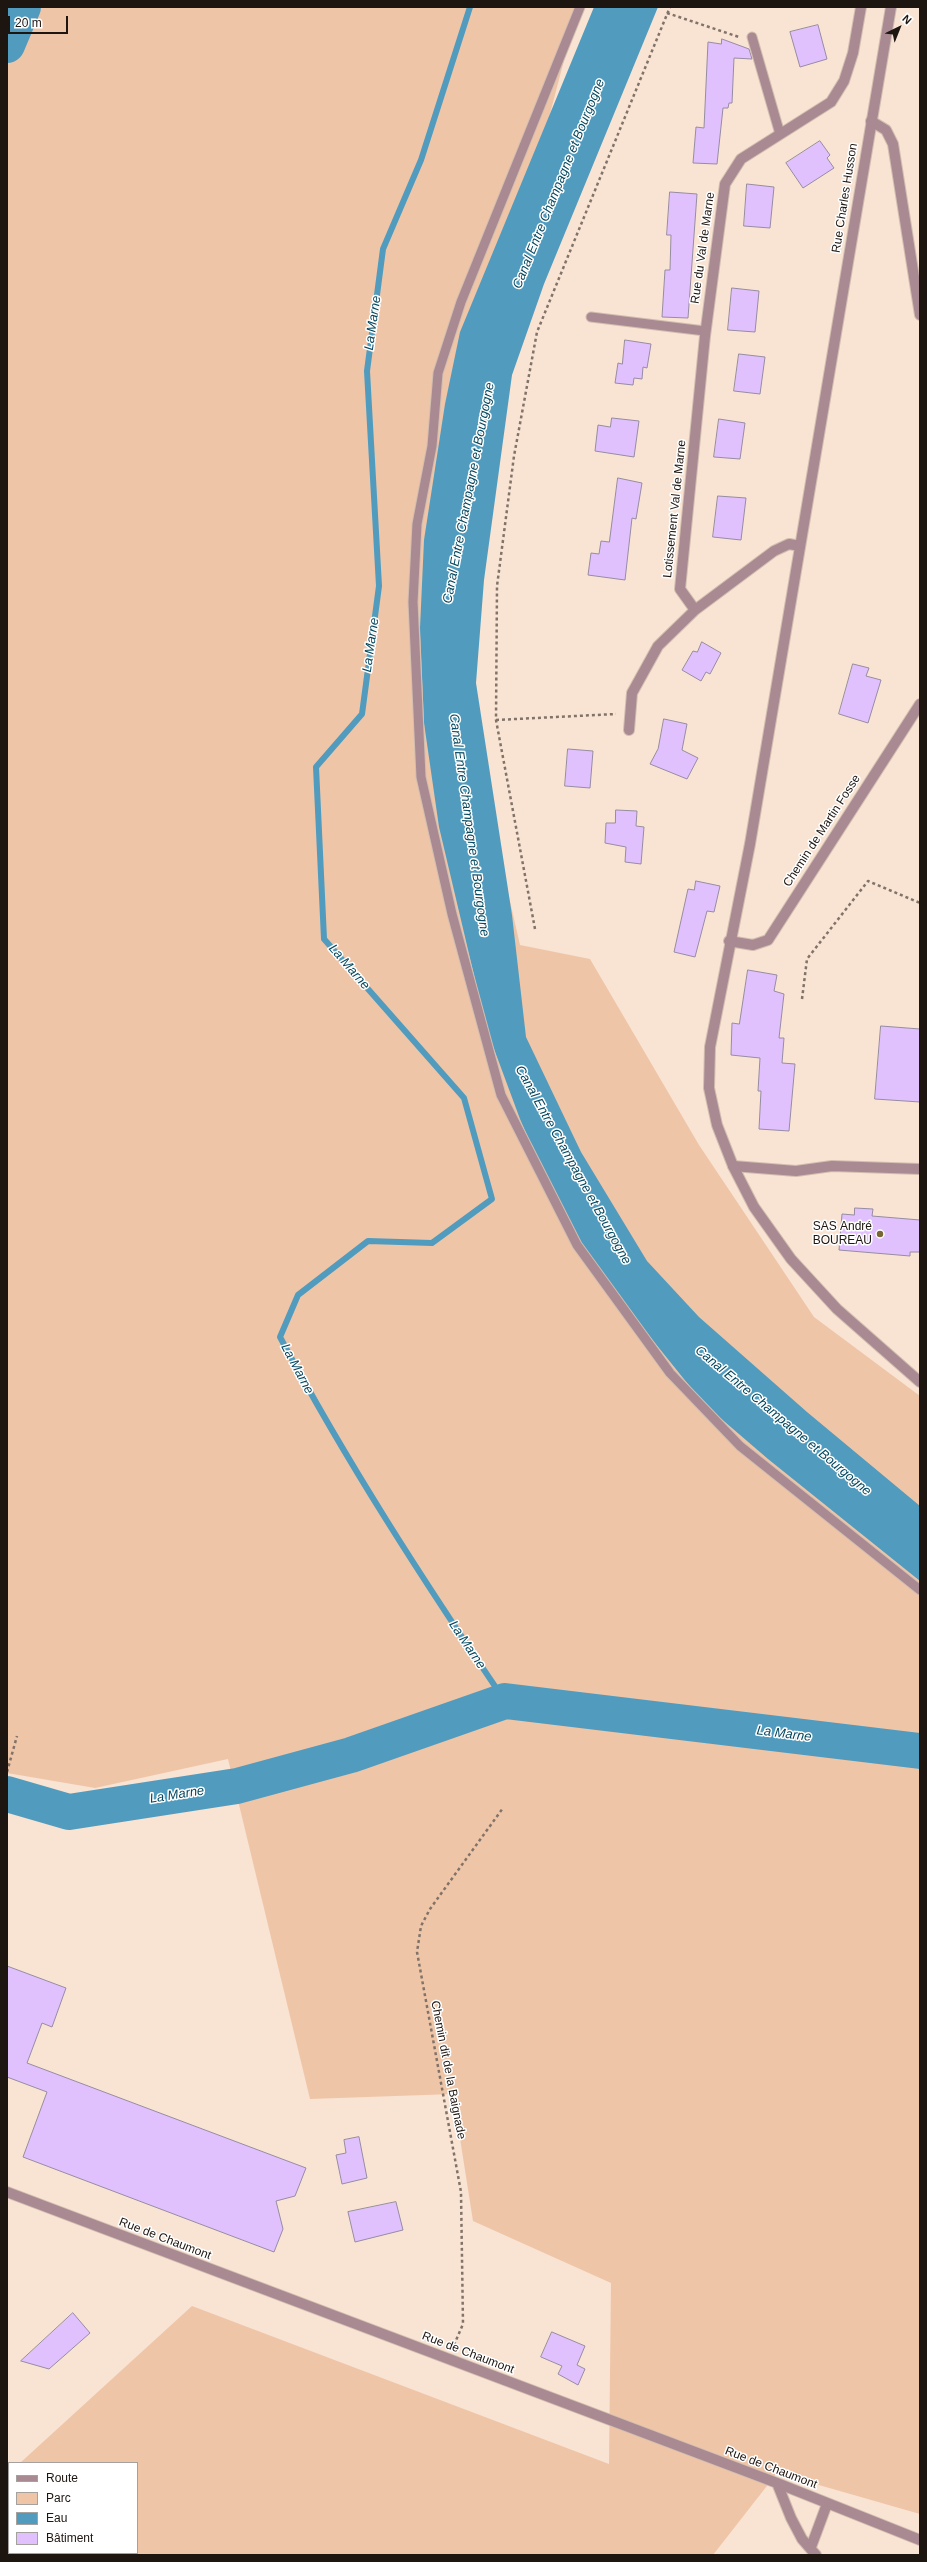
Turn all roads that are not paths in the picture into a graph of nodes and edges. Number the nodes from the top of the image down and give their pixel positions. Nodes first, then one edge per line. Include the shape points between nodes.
1 (580, 7) edge
2 (861, 7) edge
3 (891, 7) edge
4 (752, 37) road end
5 (871, 121) junction
6 (780, 134) junction
7 (920, 315) edge
8 (591, 317) dead end
9 (705, 333) junction
10 (800, 546) junction
11 (695, 610) junction
12 (920, 704) edge
13 (629, 730) dead end
14 (729, 940) junction
15 (733, 1166) junction
16 (920, 1169) edge
17 (920, 1382) edge
18 (920, 1590) edge
19 (7, 2192) edge
20 (777, 2483) junction
21 (827, 2504) junction
22 (920, 2540) edge
23 (813, 2551) edge

1 - 18 lane via 464,294 438,374 432,446 417,524 413,602 421,777 452,914 501,1095 577,1245 670,1373 740,1446
2 - 6 street, Rue du Val de Marne via 853,53 844,81 831,102
3 - 5 street, Rue Charles Husson
4 - 6 lane
5 - 7 street via 886,130 893,144
5 - 10 street, Rue Charles Husson
6 - 9 street, Rue du Val de Marne via 741,159 725,184
8 - 9 lane
9 - 11 street, Lotissement Val de Marne via 680,590
10 - 11 street via 789,544 774,551
10 - 14 street, Rue Charles Husson via 750,844
11 - 13 street via 658,646 632,693
12 - 14 street, Chemin de Martin Fosse via 768,940 753,945
14 - 15 street, Rue Charles Husson via 710,1047 709,1088 717,1125
15 - 16 street via 796,1171 832,1166
15 - 17 street, Rue Charles Husson via 754,1207 791,1259 837,1309
19 - 20 street, Rue de Chaumont
20 - 21 street, Rue de Chaumont
20 - 23 street via 802,2539
21 - 22 street, Rue de Chaumont
21 - 23 street

